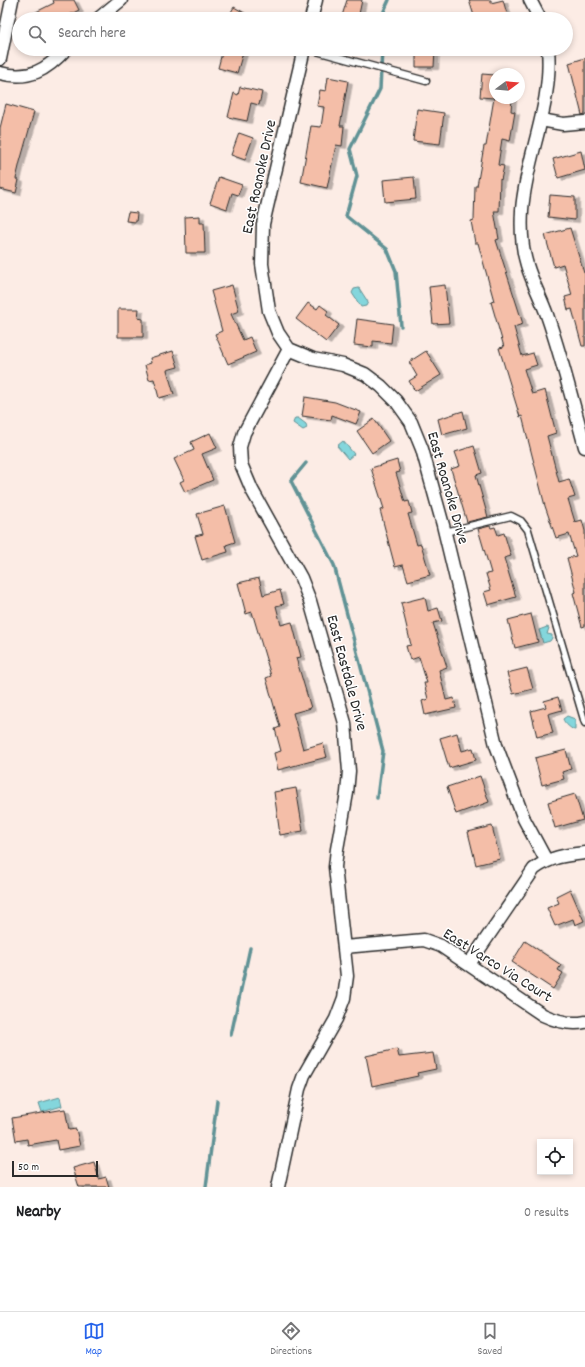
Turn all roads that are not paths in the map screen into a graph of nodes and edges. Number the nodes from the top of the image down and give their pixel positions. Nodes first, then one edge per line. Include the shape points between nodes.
1 (12, 0) edge
2 (121, 0) edge
3 (316, 0) edge
4 (530, 0) edge
5 (106, 12) edge
6 (313, 12) edge
7 (536, 12) edge
8 (60, 56) edge
9 (302, 56) edge
10 (334, 56) edge
11 (549, 56) edge
12 (0, 59) edge
13 (0, 73) edge
14 (426, 82) dead end
15 (541, 120) junction
16 (585, 122) edge
17 (289, 349) junction
18 (585, 447) edge
19 (445, 532) junction
20 (585, 723) edge
21 (585, 853) edge
22 (546, 860) junction
23 (344, 947) junction
24 (469, 964) junction
25 (585, 1022) edge
26 (278, 1187) edge

1 - 12 street
2 - 5 street
3 - 6 street
4 - 7 street
8 - 13 street via 26,76
9 - 17 street, East Roanoke Drive via 264,224 262,247 262,268 269,311 278,333
10 - 14 lane
11 - 15 street via 550,66
15 - 16 street via 564,124
15 - 18 street via 526,185 522,211 522,238 526,264 547,316
17 - 19 street, East Roanoke Drive via 365,374 396,401 411,422 422,448
17 - 23 street, East Eastdale Drive via 244,433 240,447 241,464 252,490 301,578 345,723 349,771 335,864
19 - 20 lane via 511,516 521,521 528,530
19 - 22 street, East Roanoke Drive via 496,745 524,819
21 - 22 street via 561,855
22 - 24 street via 534,869
23 - 24 street, East Varco Via Court via 424,940 442,946
23 - 26 street, East Eastdale Drive via 344,998 336,1020 304,1075 299,1089
24 - 25 street, East Varco Via Court via 550,1018 556,1021

